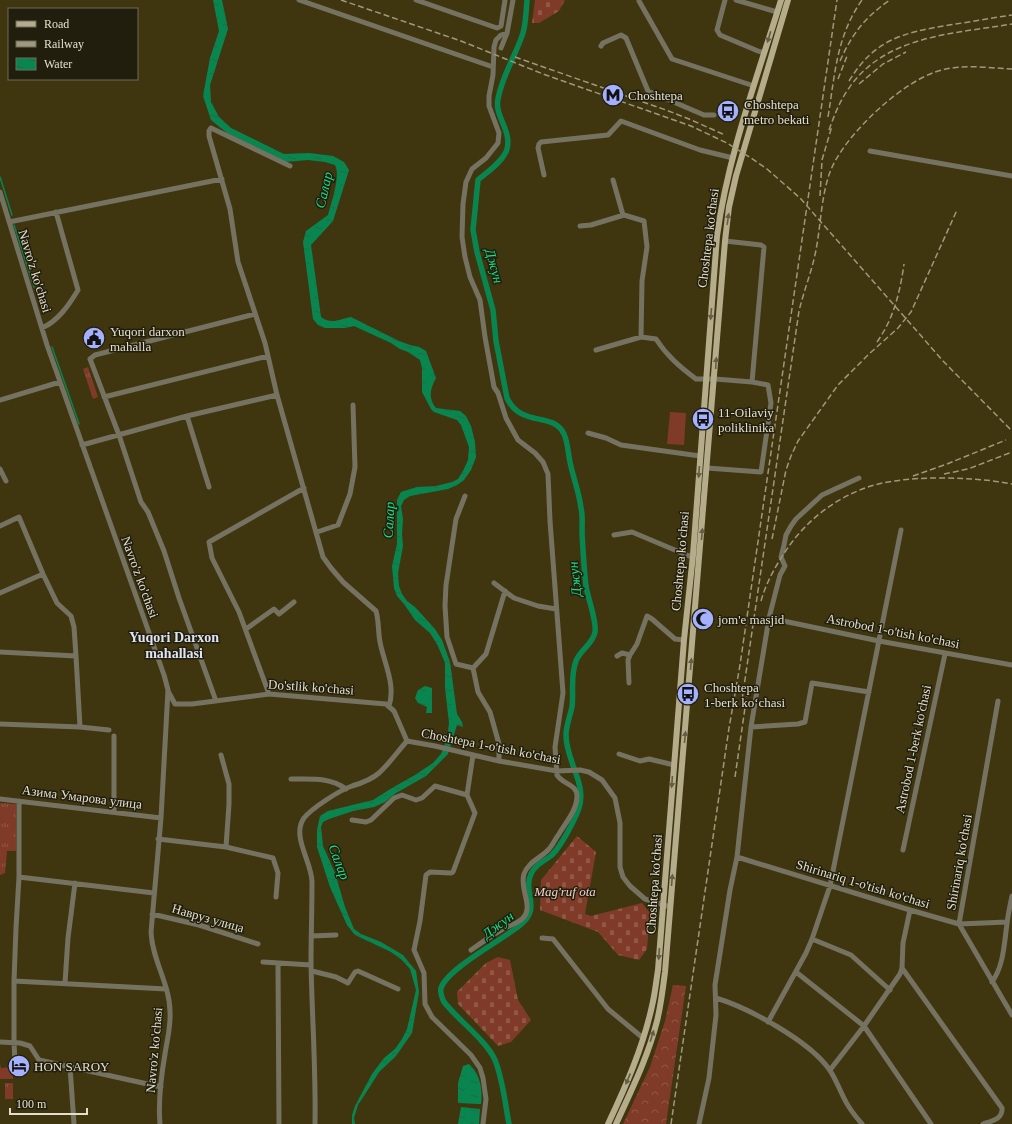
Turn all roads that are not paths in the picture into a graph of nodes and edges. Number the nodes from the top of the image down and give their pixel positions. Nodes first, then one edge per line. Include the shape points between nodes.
1 (299, 0) edge
2 (505, 0) edge
3 (513, 0) edge
4 (725, 0) edge
5 (736, 0) edge
6 (781, 0) edge
7 (788, 0) edge
8 (419, 1) edge
9 (639, 1) edge
10 (777, 12) junction
11 (499, 28) junction
12 (506, 33) junction
13 (601, 46) dead end
14 (502, 48) dead end
15 (764, 53) junction
16 (493, 67) junction
17 (754, 86) junction
18 (714, 115) dead end
19 (870, 151) dead end
20 (733, 158) junction
21 (290, 166) dead end
22 (544, 175) dead end
23 (1012, 176) edge
24 (222, 179) junction
25 (613, 180) dead end
26 (0, 192) edge
27 (56, 212) junction
28 (623, 216) junction
29 (9, 222) junction
30 (580, 226) dead end
31 (725, 241) junction
32 (255, 314) junction
33 (42, 328) junction
34 (641, 337) junction
35 (596, 350) dead end
36 (268, 356) junction
37 (715, 379) junction
38 (706, 380) junction
39 (60, 382) junction
40 (752, 382) junction
41 (277, 395) junction
42 (104, 396) junction
43 (0, 400) edge
44 (353, 405) dead end
45 (187, 416) junction
46 (588, 433) dead end
47 (119, 435) junction
48 (82, 446) junction
49 (700, 456) junction
50 (707, 468) junction
51 (0, 469) edge
52 (859, 478) dead end
53 (6, 481) dead end
54 (210, 487) dead end
55 (304, 488) junction
56 (465, 496) dead end
57 (0, 526) edge
58 (901, 530) dead end
59 (317, 532) junction
60 (614, 534) dead end
61 (693, 555) junction
62 (43, 574) junction
63 (494, 583) dead end
64 (505, 591) junction
65 (0, 593) edge
66 (294, 602) dead end
67 (556, 609) junction
68 (769, 618) junction
69 (246, 629) junction
70 (684, 640) junction
71 (879, 641) junction
72 (0, 652) edge
73 (945, 654) junction
74 (630, 655) junction
75 (76, 656) junction
76 (617, 656) dead end
77 (1012, 665) edge
78 (473, 668) junction
79 (629, 683) dead end
80 (168, 690) junction
81 (869, 692) junction
82 (269, 694) junction
83 (216, 701) junction
84 (998, 701) dead end
85 (175, 704) junction
86 (166, 705) junction
87 (389, 706) junction
88 (0, 724) edge
89 (80, 727) junction
90 (751, 727) junction
91 (109, 730) dead end
92 (114, 736) dead end
93 (407, 741) junction
94 (619, 754) dead end
95 (221, 755) dead end
96 (473, 756) junction
97 (499, 761) junction
98 (674, 765) junction
99 (557, 771) junction
100 (291, 779) dead end
101 (346, 788) junction
102 (467, 795) junction
103 (0, 799) edge
104 (19, 801) junction
105 (114, 812) junction
106 (161, 818) junction
107 (352, 820) dead end
108 (158, 839) junction
109 (226, 847) junction
110 (903, 850) dead end
111 (674, 852) junction
112 (667, 853) junction
113 (737, 858) junction
114 (19, 877) junction
115 (75, 883) junction
116 (830, 886) junction
117 (154, 893) junction
118 (1012, 896) edge
119 (276, 897) dead end
120 (666, 906) junction
121 (910, 910) junction
122 (152, 914) junction
123 (1007, 922) junction
124 (959, 924) junction
125 (336, 935) dead end
126 (311, 936) junction
127 (542, 938) dead end
128 (812, 939) junction
129 (258, 944) dead end
130 (471, 950) dead end
131 (263, 962) dead end
132 (278, 963) junction
133 (312, 964) junction
134 (902, 968) junction
135 (312, 971) junction
136 (796, 972) junction
137 (14, 981) junction
138 (992, 982) junction
139 (65, 983) junction
140 (166, 988) junction
141 (398, 989) dead end
142 (890, 990) junction
143 (716, 998) junction
144 (1012, 1014) edge
145 (768, 1022) junction
146 (864, 1026) junction
147 (643, 1038) junction
148 (0, 1042) edge
149 (14, 1043) junction
150 (15, 1062) dead end
151 (70, 1067) junction
152 (830, 1070) junction
153 (161, 1087) junction
154 (74, 1124) edge
155 (160, 1124) edge
156 (279, 1124) edge
157 (315, 1124) edge
158 (483, 1124) edge
159 (608, 1124) edge
160 (616, 1124) edge
161 (699, 1124) edge
162 (862, 1124) edge
163 (931, 1124) edge
164 (983, 1124) edge

1 - 16 street
2 - 11 street
3 - 12 street
4 - 15 street via 717,30 720,35
5 - 10 street
6 - 10 main road, Choshtepa ko'chasi
31 -> 7 main road, Choshtepa ko'chasi via 736,176
8 - 11 street
9 - 17 street via 672,59
10 -> 15 main road, Choshtepa ko'chasi
11 - 12 street
12 - 14 street
12 - 16 street via 496,40
13 - 18 street via 620,35 624,36 648,91 704,115
15 - 17 main road, Choshtepa ko'chasi
16 - 67 street via 489,106 498,128 499,138 491,153 472,170 466,182 462,237 470,277 480,300 494,387 518,440 543,462 548,474
17 - 20 main road, Choshtepa ko'chasi
19 - 23 street
20 - 22 street via 700,150 621,121 608,135 539,144
20 -> 38 main road, Choshtepa ko'chasi via 724,191 717,236
21 - 24 street via 211,128 209,136
24 - 27 street
24 - 32 street via 230,209 238,262
25 - 28 street
26 - 29 street, Navro'z ko'chasi
27 - 29 street
27 - 33 street via 78,290 58,317
28 - 30 street
28 - 34 street via 644,221 647,247 642,281
29 - 33 street, Navro'z ko'chasi
37 -> 31 main road, Choshtepa ko'chasi
31 - 40 street via 761,245 764,248
32 - 36 street
32 - 42 street via 92,356 90,361
33 - 39 street, Navro'z ko'chasi
34 - 35 street
34 - 38 street via 656,339 674,362 696,380
36 - 41 street
36 - 42 street
37 - 38 street
37 - 40 street
37 - 50 main road, Choshtepa ko'chasi
38 - 49 main road, Choshtepa ko'chasi
39 - 43 street
39 - 48 street, Navro'z ko'chasi
40 - 50 street via 768,386 771,403 761,472
41 - 45 street
41 - 55 street
42 - 47 street
44 - 59 street via 355,467 350,494 338,525
45 - 47 street
45 - 54 street
46 - 49 street via 621,445
47 - 48 street
47 - 83 street via 141,502 148,512 164,551
48 - 80 street, Navro'z ko'chasi
49 -> 61 main road, Choshtepa ko'chasi
111 -> 50 main road, Choshtepa ko'chasi
51 - 53 street
52 - 68 street via 822,495 791,526 786,535 782,557 785,566 780,575
55 - 59 street
55 - 69 street via 209,542 212,558
56 - 78 street via 456,519 445,606 447,637 456,664
57 - 62 street via 19,517
58 - 71 street
59 - 87 street via 327,563 343,582 376,611 380,642 390,678 392,698
60 - 61 street via 632,532 689,556
61 - 70 main road, Choshtepa ko'chasi
62 - 65 street
62 - 75 street via 57,603 71,616
63 - 64 street
64 - 67 street via 514,598
64 - 78 street via 486,654
66 - 69 street via 279,614 274,609
67 - 99 street via 563,693 555,747
68 - 71 street, Astrobod 1-o'tish ko'chasi
68 - 90 street
69 - 82 street
70 - 74 street via 675,639 647,616 637,644
70 - 98 main road, Choshtepa ko'chasi
71 - 73 street, Astrobod 1-o'tish ko'chasi
71 - 81 street
72 - 75 street
73 - 77 street, Astrobod 1-o'tish ko'chasi
73 - 110 street, Astrobod 1-berk ko'chasi
74 - 76 street via 622,653
74 - 79 street
75 - 89 street
78 - 97 street via 478,692 490,712 498,744
80 - 85 street
80 - 86 street, Navro'z ko'chasi
81 - 90 street via 812,683 805,722
81 - 116 street
82 - 83 street, Do'stlik ko'chasi
82 - 87 street, Do'stlik ko'chasi
83 - 85 street, Do'stlik ko'chasi
84 - 124 street, Shirinariq ko'chasi
85 - 86 street, Do'stlik ko'chasi
86 - 106 street, Navro'z ko'chasi
87 - 93 street via 394,711
88 - 89 street
89 - 91 street
90 - 113 street
92 - 105 street
93 - 96 street, Choshtepa 1-o'tish ko'chasi
93 - 101 street via 379,774 363,783
94 - 98 street via 640,761 649,759
95 - 109 street via 229,784
96 - 97 street, Choshtepa 1-o'tish ko'chasi
96 - 102 street
97 - 99 street, Choshtepa 1-o'tish ko'chasi
98 -> 112 main road, Choshtepa ko'chasi
99 - 120 street, Choshtepa 1-o'tish ko'chasi via 580,770 602,780 615,798 620,823 620,867 623,877 645,899
99 - 130 street via 559,779 575,790 576,805 549,850 527,867 522,880 527,912 519,922
100 - 101 street via 337,782
101 - 126 street via 310,811 300,826 312,879
102 - 107 street via 435,786 416,800 404,796 394,798 371,820
102 - 158 street via 475,813 453,872 430,872 426,875 414,950 424,973 425,1004 429,1013 471,1055 480,1068 486,1099
103 - 104 street, Азима Умарова улица
104 - 105 street, Азима Умарова улица
104 - 114 street
105 - 106 street, Азима Умарова улица
106 - 108 street, Navro'z ko'chasi
108 - 109 street
108 - 117 street, Navro'z ko'chasi
109 - 119 street via 273,858 278,873
111 - 112 main road
120 -> 111 main road, Choshtepa ko'chasi
112 - 120 main road, Choshtepa ko'chasi
113 - 116 street, Shirinariq 1-o'tish ko'chasi
113 - 143 street via 715,985
114 - 115 street
114 - 137 street
115 - 117 street
115 - 139 street
116 - 121 street, Shirinariq 1-o'tish ko'chasi
116 - 128 street
117 - 122 street, Navro'z ko'chasi
118 - 123 street
120 -> 147 main road, Choshtepa ko'chasi via 653,1005
160 -> 120 main road, Choshtepa ko'chasi via 636,1079 656,1022 665,972
121 - 124 street, Shirinariq 1-o'tish ko'chasi
121 - 134 street via 903,943
122 - 129 street, Навруз улица via 199,925
122 - 140 street, Navro'z ko'chasi via 152,946
123 - 124 street, Shirinariq 1-o'tish ko'chasi
123 - 138 street via 1002,962
124 - 138 street, Shirinariq ko'chasi
125 - 126 street
126 - 133 street
127 - 147 street via 553,939 608,1009
128 - 136 street
128 - 142 street via 851,955
131 - 132 street
132 - 133 street
132 - 156 street
133 - 135 street
134 - 142 street
134 - 164 street via 1002,1108 998,1118
135 - 141 street via 348,983 358,971
135 - 157 street
136 - 145 street
136 - 146 street
137 - 139 street
137 - 149 street
138 - 144 street, Shirinariq ko'chasi
139 - 140 street
140 - 153 street, Navro'z ko'chasi via 170,1018
142 - 146 street
143 - 145 street via 730,1002
143 - 161 street via 709,1078
145 - 152 street via 800,1041
146 - 152 street
146 - 163 street
147 -> 159 main road, Choshtepa ko'chasi via 630,1076
148 - 149 street
149 - 150 street
149 - 151 street via 30,1046 39,1060
151 - 153 street
151 - 154 street
152 - 162 street via 846,1102
153 - 155 street, Navro'z ko'chasi

